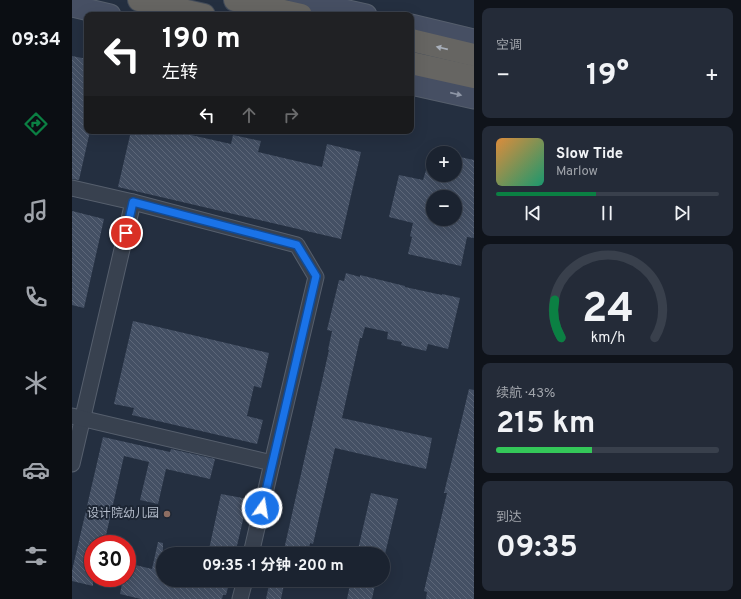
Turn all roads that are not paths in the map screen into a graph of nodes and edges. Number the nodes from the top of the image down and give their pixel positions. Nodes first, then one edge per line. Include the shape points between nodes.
1 (139, 0) edge
2 (236, 0) edge
3 (299, 0) edge
4 (72, 6) edge
5 (97, 12) edge
6 (191, 12) edge
7 (288, 12) edge
8 (353, 12) edge
9 (414, 26) edge
10 (474, 40) edge
11 (414, 41) edge
12 (474, 55) edge
13 (414, 64) edge
14 (474, 77) edge
15 (414, 85) edge
16 (474, 98) edge
17 (72, 188) edge
18 (133, 202) junction
19 (77, 418) edge
20 (272, 463) junction
21 (72, 464) edge
22 (253, 547) edge
23 (243, 587) edge
24 (240, 599) edge

1 - 6 highway
2 - 7 highway
3 - 8 main road
4 - 5 main road
9 - 10 main road
12 -> 11 highway
13 - 14 highway
15 -> 16 main road
17 - 18 street
18 - 19 street
18 - 20 street via 297,245 316,276
19 - 20 street
19 - 21 street
20 - 22 street
23 - 24 street

